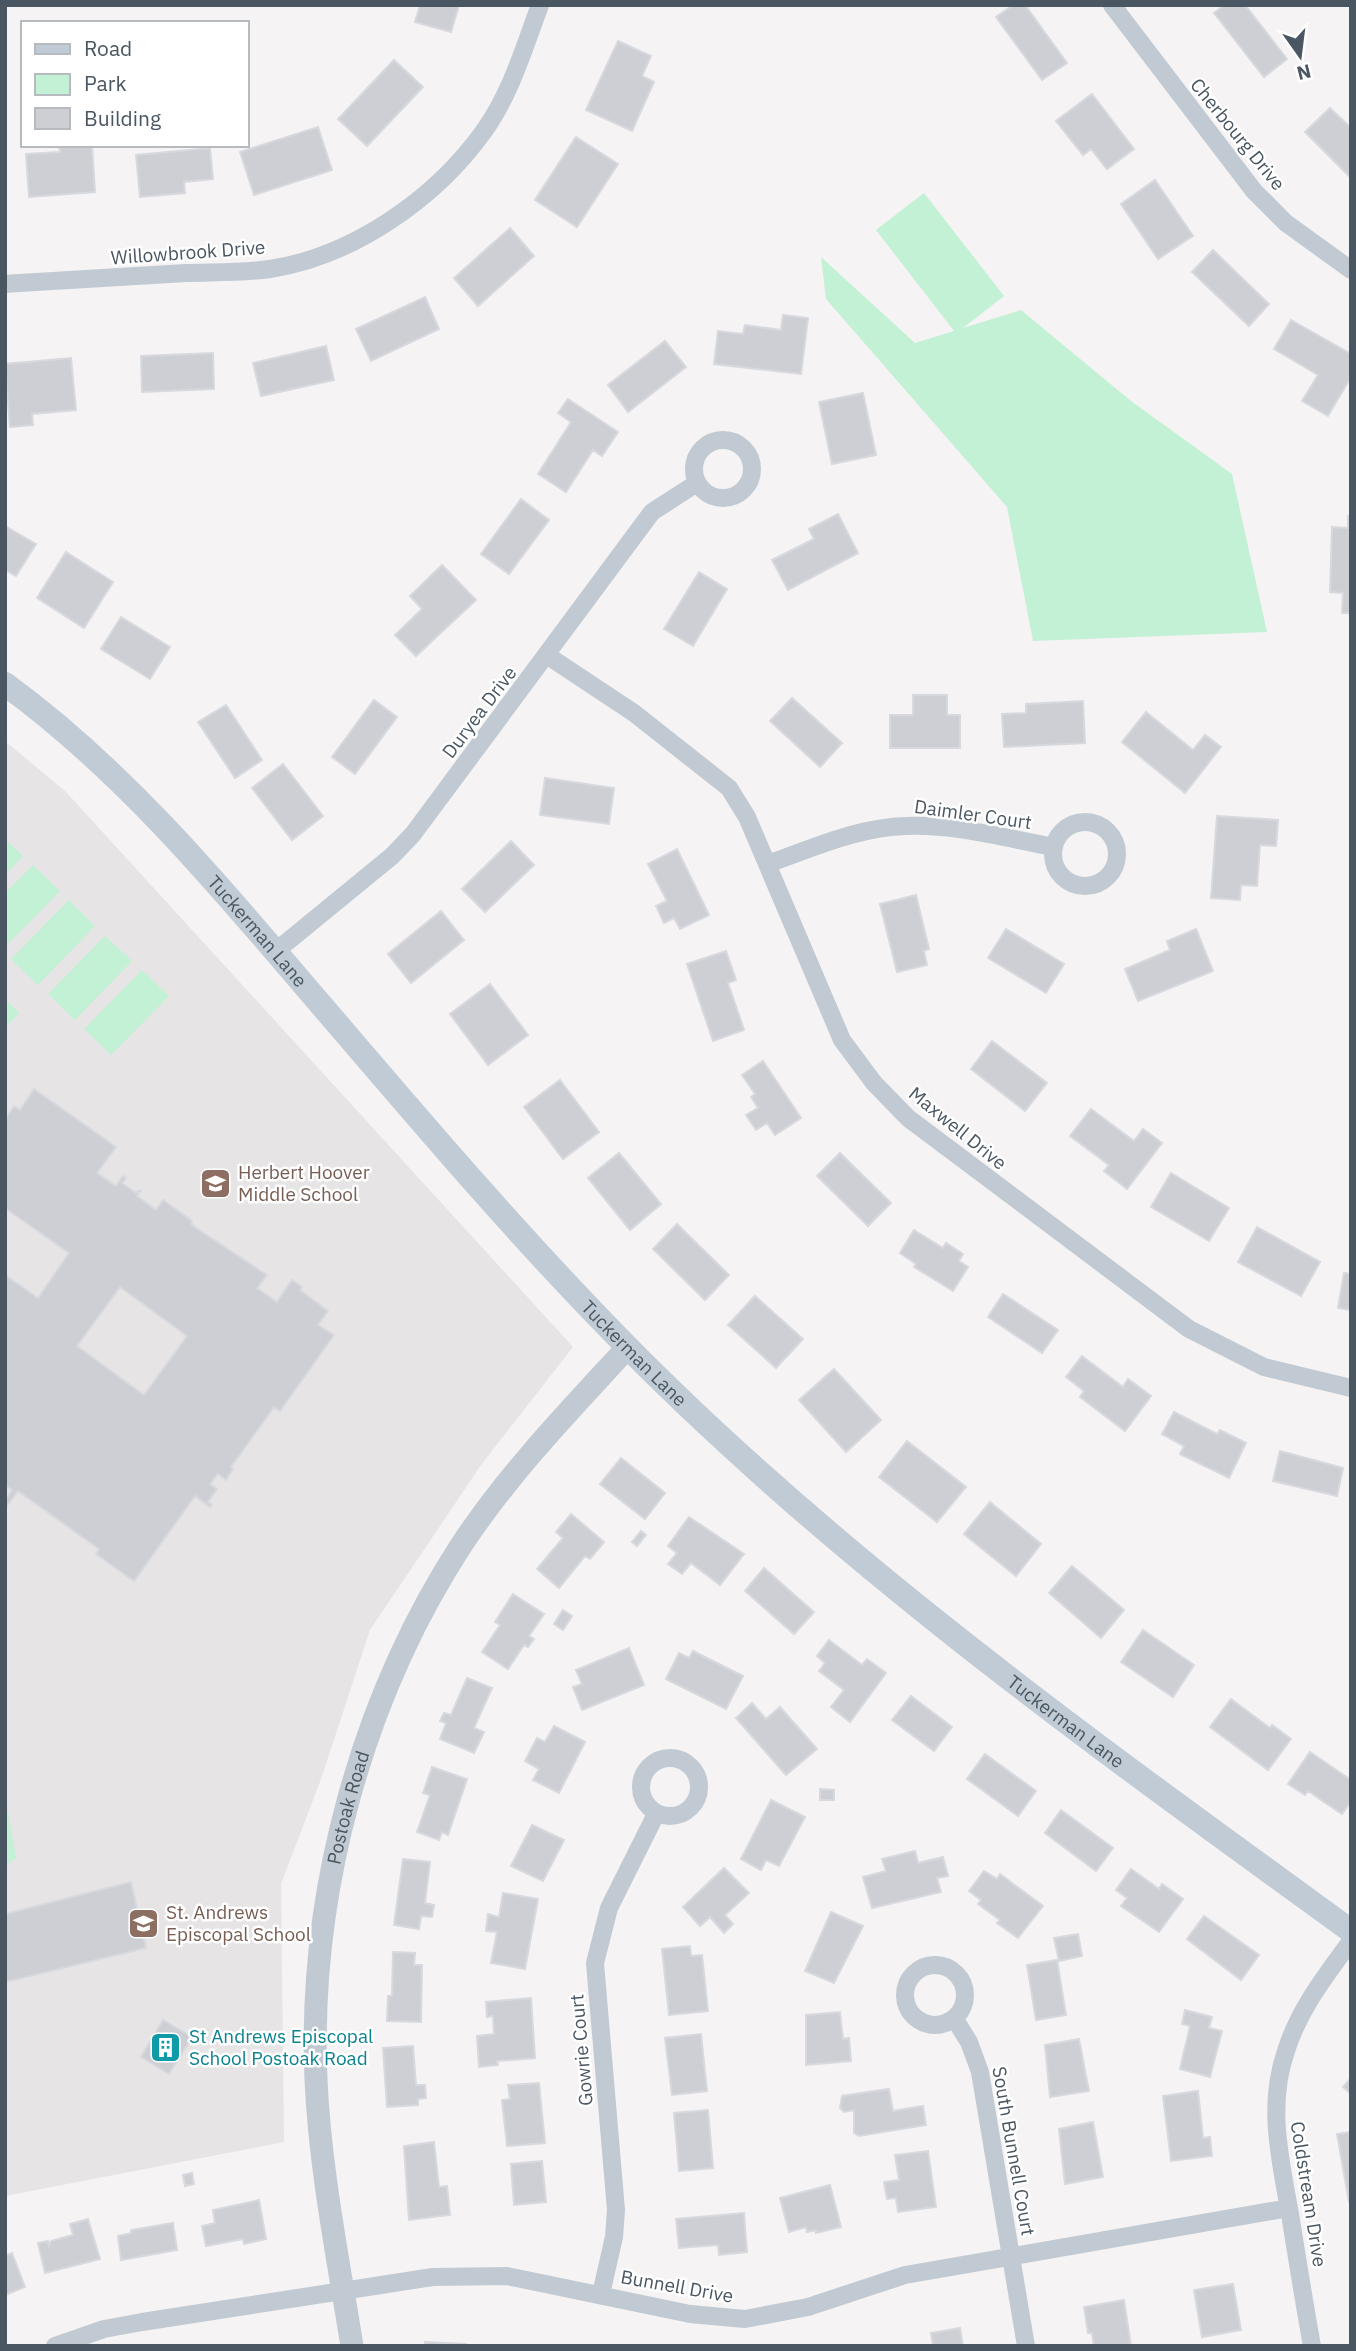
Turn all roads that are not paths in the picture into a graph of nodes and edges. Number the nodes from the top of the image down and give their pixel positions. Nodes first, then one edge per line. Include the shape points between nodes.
1 (540, 5) edge
2 (1112, 5) edge
3 (1351, 270) edge
4 (5, 284) edge
5 (697, 484) dead end
6 (548, 656) junction
7 (5, 684) edge
8 (1054, 847) dead end
9 (766, 864) junction
10 (276, 951) junction
11 (627, 1348) junction
12 (1351, 1388) edge
13 (656, 1814) dead end
14 (1351, 1931) edge
15 (1351, 1941) edge
16 (954, 2018) dead end
17 (1289, 2208) junction
18 (1011, 2255) junction
19 (343, 2291) junction
20 (601, 2294) junction
21 (55, 2346) edge
22 (352, 2346) edge
23 (1026, 2346) edge
24 (1312, 2346) edge

1 - 4 street, Willowbrook Drive via 509,87 485,130 419,202 379,228 320,255 271,269
2 - 3 street, Cherbourg Drive via 1254,191 1286,223
5 - 6 street, Duryea Drive via 652,512
6 - 9 street, Maxwell Drive via 634,713 729,788
6 - 10 street, Duryea Drive via 414,834
7 - 10 main road, Tuckerman Lane via 115,778
8 - 9 street, Daimler Court via 904,825 831,841
9 - 12 street, Maxwell Drive via 842,1040 908,1118 1189,1329 1264,1367
10 - 11 main road, Tuckerman Lane via 480,1191
11 - 14 main road, Tuckerman Lane via 792,1499 958,1637
11 - 19 street, Postoak Road via 534,1449 463,1543 417,1625 358,1770 328,1897 317,2011 321,2147
13 - 20 street, Gowrie Court via 609,1908 595,1963 616,2198 614,2237
15 - 17 street, Coldstream Drive via 1296,2025 1278,2079 1276,2140
16 - 18 street, South Bunnell Court via 980,2072
17 - 18 street, Bunnell Drive
17 - 24 street, Coldstream Drive
18 - 20 street, Bunnell Drive via 905,2275 808,2307 745,2319 690,2314
18 - 23 street, South Bunnell Court
19 - 20 street, Bunnell Drive via 433,2277 507,2276
19 - 21 street, Bunnell Drive via 129,2324
19 - 22 street, Postoak Road

